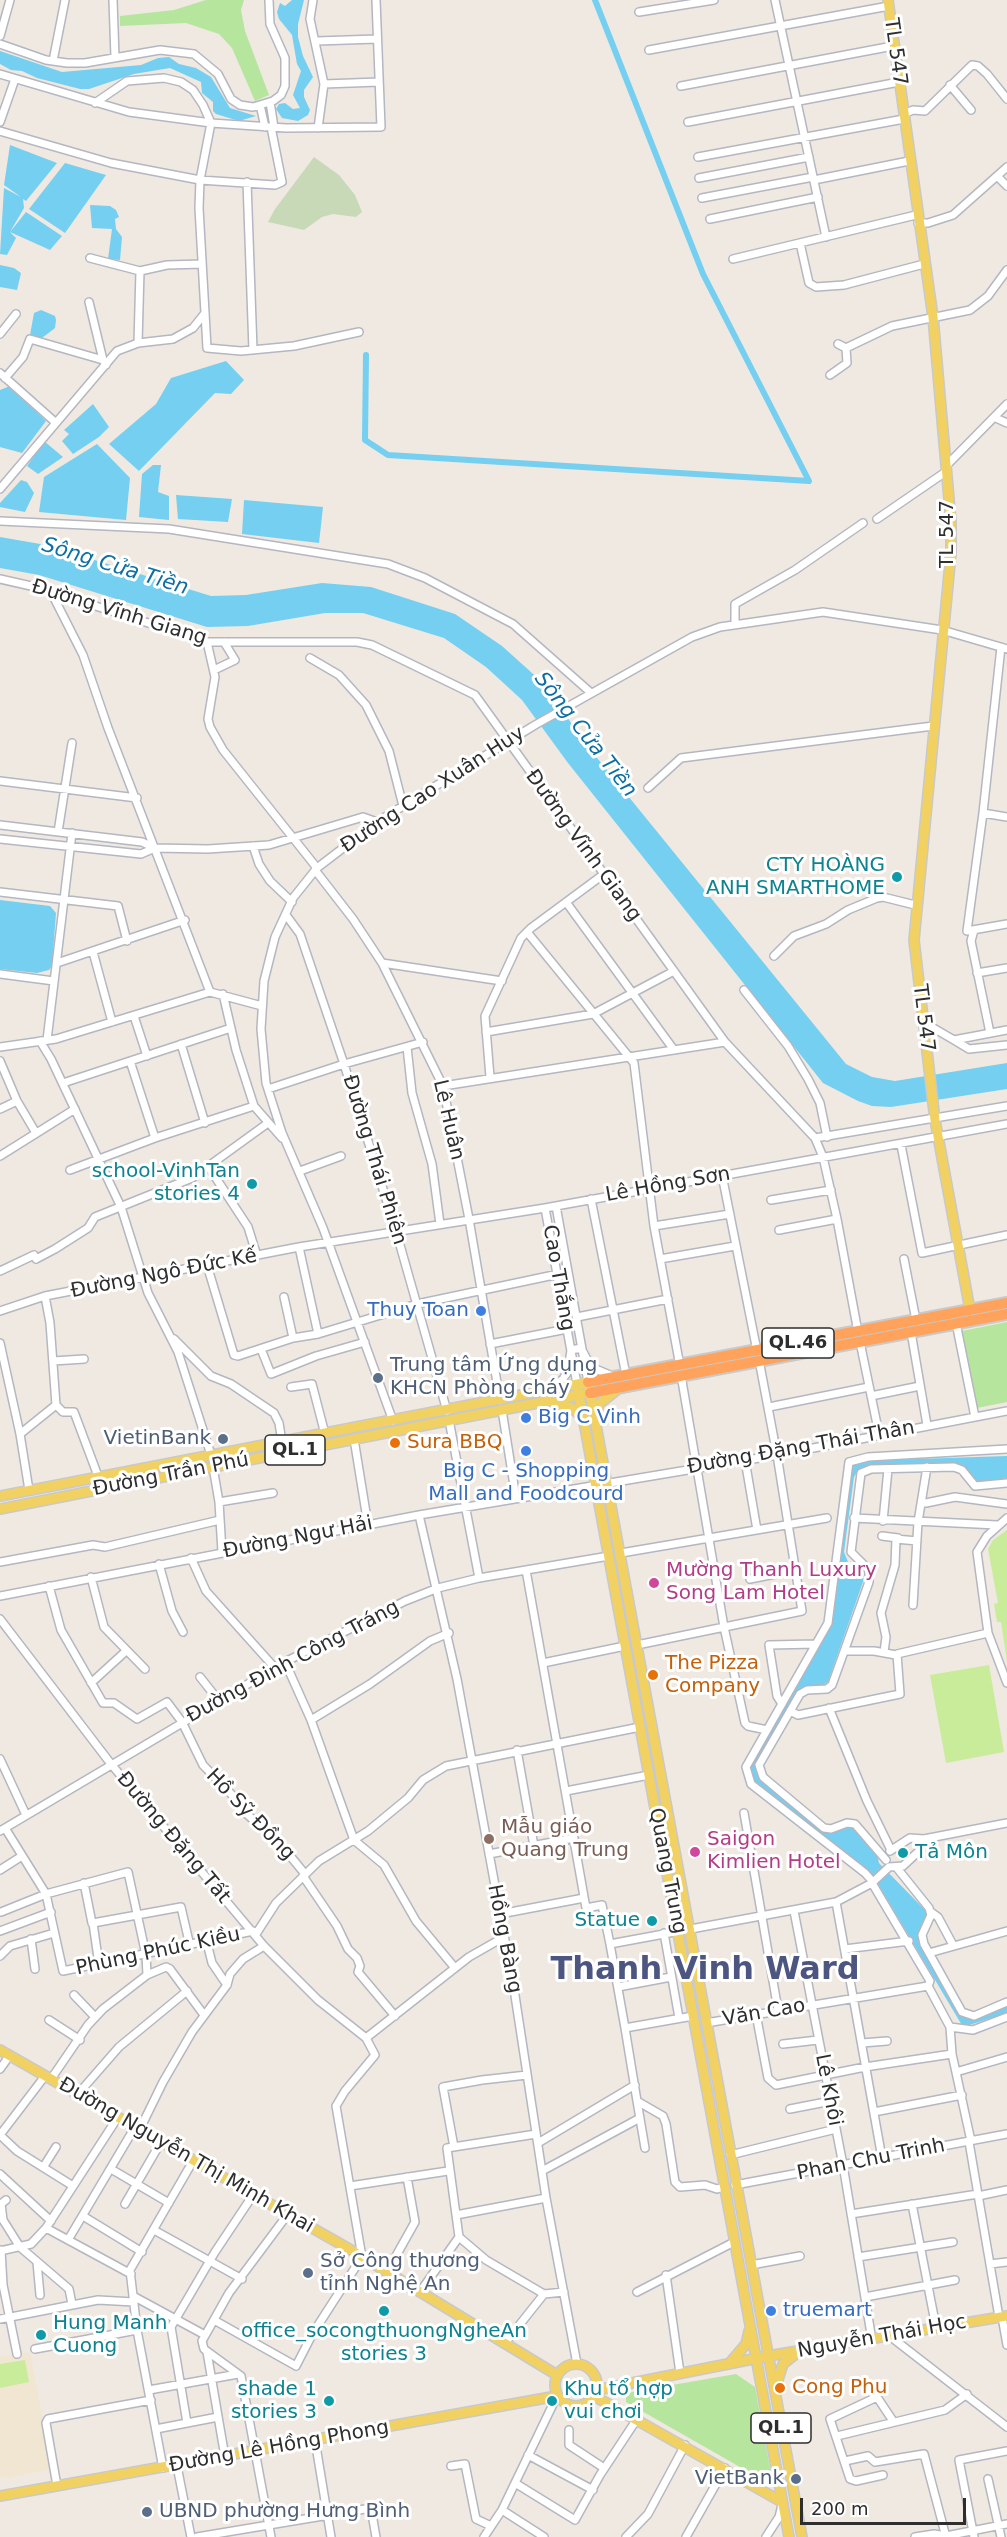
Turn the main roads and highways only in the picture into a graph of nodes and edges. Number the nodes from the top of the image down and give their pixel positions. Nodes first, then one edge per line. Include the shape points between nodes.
1 (888, 3) edge
2 (1007, 1303) edge
3 (970, 1310) junction
4 (1007, 1314) edge
5 (955, 1318) junction
6 (859, 1337) junction
7 (624, 1379) junction
8 (584, 1388) junction
9 (548, 1401) junction
10 (501, 1405) junction
11 (595, 1422) junction
12 (585, 1423) junction
13 (394, 1426) junction
14 (211, 1455) junction
15 (213, 1467) junction
16 (98, 1476) junction
17 (101, 1489) junction
18 (12, 1493) junction
19 (0, 1496) edge
20 (15, 1506) junction
21 (0, 1509) edge
22 (621, 1553) junction
23 (609, 1556) junction
24 (637, 1644) junction
25 (625, 1646) junction
26 (673, 1838) junction
27 (661, 1841) junction
28 (0, 2050) edge
29 (735, 2185) junction
30 (724, 2187) junction
31 (748, 2317) junction
32 (1003, 2317) edge
33 (800, 2351) junction
34 (768, 2356) junction
35 (756, 2359) junction
36 (729, 2364) junction
37 (557, 2375) junction
38 (596, 2393) junction
39 (775, 2395) junction
40 (557, 2396) junction
41 (0, 2496) edge
42 (795, 2500) junction
43 (782, 2502) junction
44 (789, 2537) edge
45 (802, 2537) edge

1 - 3 main road, TL 547 via 933,317 951,553 914,940 935,1120
2 - 3 highway, QL.46
3 - 5 highway, QL.46
4 - 5 highway, QL.46
5 - 6 highway, QL.46 via 910,1332
5 - 6 highway, QL.46 via 916,1320
6 - 7 highway, QL.46
7 - 8 highway, QL.46
7 - 11 main road via 599,1404
8 - 9 main road, Đường Trần Phú / QL.1
8 - 10 main road, Đường Trần Phú / QL.1 via 547,1391
8 - 11 main road, Quang Trung / QL.1
8 - 12 main road, Quang Trung / QL.1
9 - 10 main road, Đường Trần Phú / QL.1
9 - 12 main road via 572,1408
10 - 13 main road, Đường Trần Phú / QL.1
11 - 22 main road, Quang Trung / QL.1
12 - 23 main road, Quang Trung / QL.1
13 - 14 main road, Đường Trần Phú / QL.1
13 - 15 main road, Đường Trần Phú / QL.1 via 354,1439
14 - 15 main road
14 - 16 main road, Đường Trần Phú / QL.1
15 - 17 main road, Đường Trần Phú / QL.1
16 - 17 main road
16 - 18 main road, Đường Trần Phú / QL.1
17 - 20 main road, Đường Trần Phú / QL.1
18 - 19 main road, Đường Trần Phú / QL.1
18 - 20 main road
20 - 21 main road, Đường Trần Phú / QL.1
22 - 23 main road
22 - 24 main road, Quang Trung / QL.1
23 - 25 main road, Quang Trung / QL.1
24 - 25 main road
24 - 26 main road, Quang Trung / QL.1
25 - 27 main road, Quang Trung / QL.1
26 - 27 main road
26 - 29 main road, Quang Trung / QL.1
27 - 30 main road, Quang Trung / QL.1
28 - 37 main road, Đường Nguyễn Thị Minh Khai via 362,2257
29 - 30 main road
29 - 34 main road, Quang Trung / QL.1
30 - 31 main road, Quang Trung / QL.1
31 - 35 main road, Quang Trung / QL.1
31 - 36 main road via 746,2344
32 - 33 main road, Nguyễn Thái Học
33 - 34 main road, Nguyễn Thái Học
33 - 39 main road via 781,2368
34 - 35 main road, Nguyễn Thái Học
34 - 39 main road, QL.1
35 - 36 main road
35 - 43 main road, QL.1
36 - 38 main road
37 - 38 main road via 577,2364 592,2372
37 - 40 main road
38 - 40 main road via 578,2407 563,2403
38 - 43 main road
39 - 42 main road, QL.1
40 - 41 main road, Đường Lê Hồng Phong
42 - 43 main road
42 - 45 main road, QL.1
43 - 44 main road, QL.1

